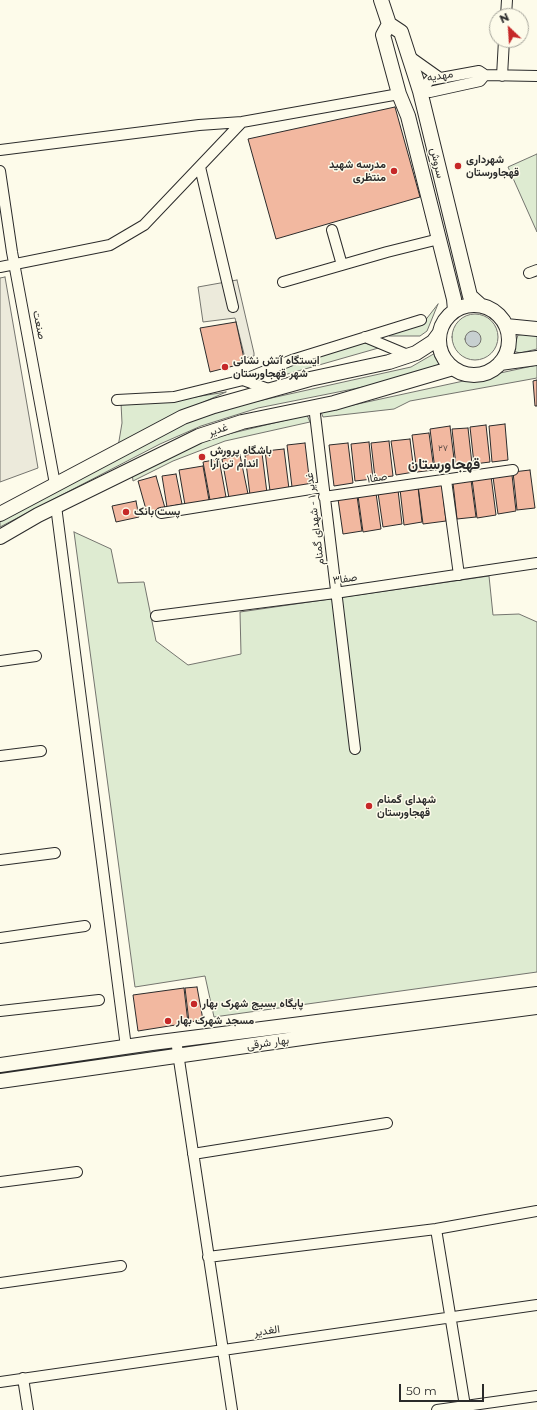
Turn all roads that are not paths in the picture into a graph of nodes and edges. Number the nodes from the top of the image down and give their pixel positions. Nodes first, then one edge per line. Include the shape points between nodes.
1 (381, 0) edge
2 (388, 24) junction
3 (504, 48) edge
4 (408, 56) junction
5 (485, 75) junction
6 (502, 76) junction
7 (537, 76) edge
8 (440, 78) junction
9 (420, 91) junction
10 (399, 94) junction
11 (242, 122) junction
12 (0, 150) edge
13 (200, 167) junction
14 (0, 171) edge
15 (332, 230) dead end
16 (439, 239) junction
17 (15, 262) junction
18 (342, 265) junction
19 (0, 266) edge
20 (283, 282) dead end
21 (480, 305) junction
22 (232, 307) dead end
23 (455, 310) junction
24 (421, 320) dead end
25 (506, 326) junction
26 (537, 330) edge
27 (439, 334) junction
28 (365, 337) junction
29 (408, 355) junction
30 (537, 358) edge
31 (500, 363) junction
32 (453, 368) junction
33 (243, 380) junction
34 (271, 390) junction
35 (117, 400) dead end
36 (314, 406) junction
37 (512, 470) dead end
38 (446, 480) junction
39 (55, 484) junction
40 (324, 492) junction
41 (56, 506) junction
42 (161, 513) dead end
43 (0, 514) edge
44 (0, 537) edge
45 (537, 563) edge
46 (459, 575) junction
47 (335, 593) junction
48 (156, 616) dead end
49 (36, 656) dead end
50 (0, 661) edge
51 (355, 749) dead end
52 (41, 751) dead end
53 (0, 756) edge
54 (55, 852) dead end
55 (0, 860) edge
56 (85, 926) dead end
57 (0, 938) edge
58 (537, 994) edge
59 (99, 1000) dead end
60 (537, 1007) edge
61 (0, 1011) edge
62 (176, 1040) junction
63 (126, 1047) junction
64 (178, 1056) junction
65 (0, 1065) edge
66 (0, 1081) edge
67 (387, 1123) dead end
68 (193, 1154) junction
69 (77, 1172) dead end
70 (0, 1182) edge
71 (537, 1211) edge
72 (436, 1229) junction
73 (208, 1257) junction
74 (121, 1266) dead end
75 (0, 1283) edge
76 (537, 1305) edge
77 (452, 1318) junction
78 (223, 1349) junction
79 (23, 1378) junction
80 (0, 1382) edge
81 (537, 1396) edge
82 (465, 1406) junction
83 (28, 1410) edge
84 (232, 1410) edge
85 (437, 1410) edge

1 - 2 street, سروش
2 - 4 street, سروش via 401,32
2 - 10 street, سروش via 383,35
3 - 6 street
4 - 8 street
4 - 9 street, سروش
5 - 6 street, مهدیه
5 - 8 street, مهدیه via 478,71
5 - 9 street, مهدیه via 480,81 430,92
6 - 7 street, مهدیه
8 - 9 street, مهدیه via 430,80
9 - 10 street
9 - 21 street, سروش via 470,296
10 - 11 street
10 - 16 street, سروش via 408,116
11 - 12 street
11 - 13 street
13 - 17 street via 144,225 110,245
13 - 22 street
14 - 17 street, صنعت
15 - 18 street
16 - 18 street
16 - 23 street, سروش
17 - 19 street
17 - 39 street, صنعت
18 - 20 street
21 - 23 street via 462,306
21 - 25 street via 498,314
23 - 27 street via 444,320
24 - 28 street
25 - 26 street
25 - 31 street via 508,349
27 - 29 street via 433,342
27 - 32 street via 441,353
28 - 29 street
28 - 33 street via 292,360
29 - 34 street via 389,362
30 - 31 street
31 - 32 street via 478,374 462,373
32 - 36 street, غدیر via 334,403
33 - 34 street
33 - 35 street via 174,397
34 - 39 street via 182,417
36 - 40 street, غدیر ۱ - شهدای گمنام
36 - 41 street, غدیر via 242,422 199,436
37 - 38 street, صفا۱
38 - 40 street, صفا۱
38 - 46 street
39 - 43 street
40 - 42 street, صفا۱
40 - 47 street, غدیر ۱ - شهدای گمنام
41 - 44 street, غدیر
41 - 63 street
45 - 46 street, صفا۳
46 - 47 street, صفا۳
47 - 48 street, صفا۳
47 - 51 street, غدیر ۱ - شهدای گمنام
49 - 50 street
52 - 53 street
54 - 55 street
56 - 57 street
58 - 62 street, بهار شرقی
59 - 61 street
60 - 64 street, بهار شرقی
62 - 63 street, بهار شرقی
62 - 64 street
63 - 65 street, بهار شرقی
64 - 66 street, بهار شرقی
64 - 68 street
67 - 68 street
68 - 73 street
69 - 70 street
71 - 72 street
72 - 73 street
72 - 77 street
73 - 78 street
74 - 75 street
76 - 77 street, الغدیر
77 - 78 street, الغدیر
77 - 82 street
78 - 79 street, الغدیر
78 - 84 street
79 - 80 street, الغدیر
79 - 83 street
81 - 82 street
82 - 85 street

